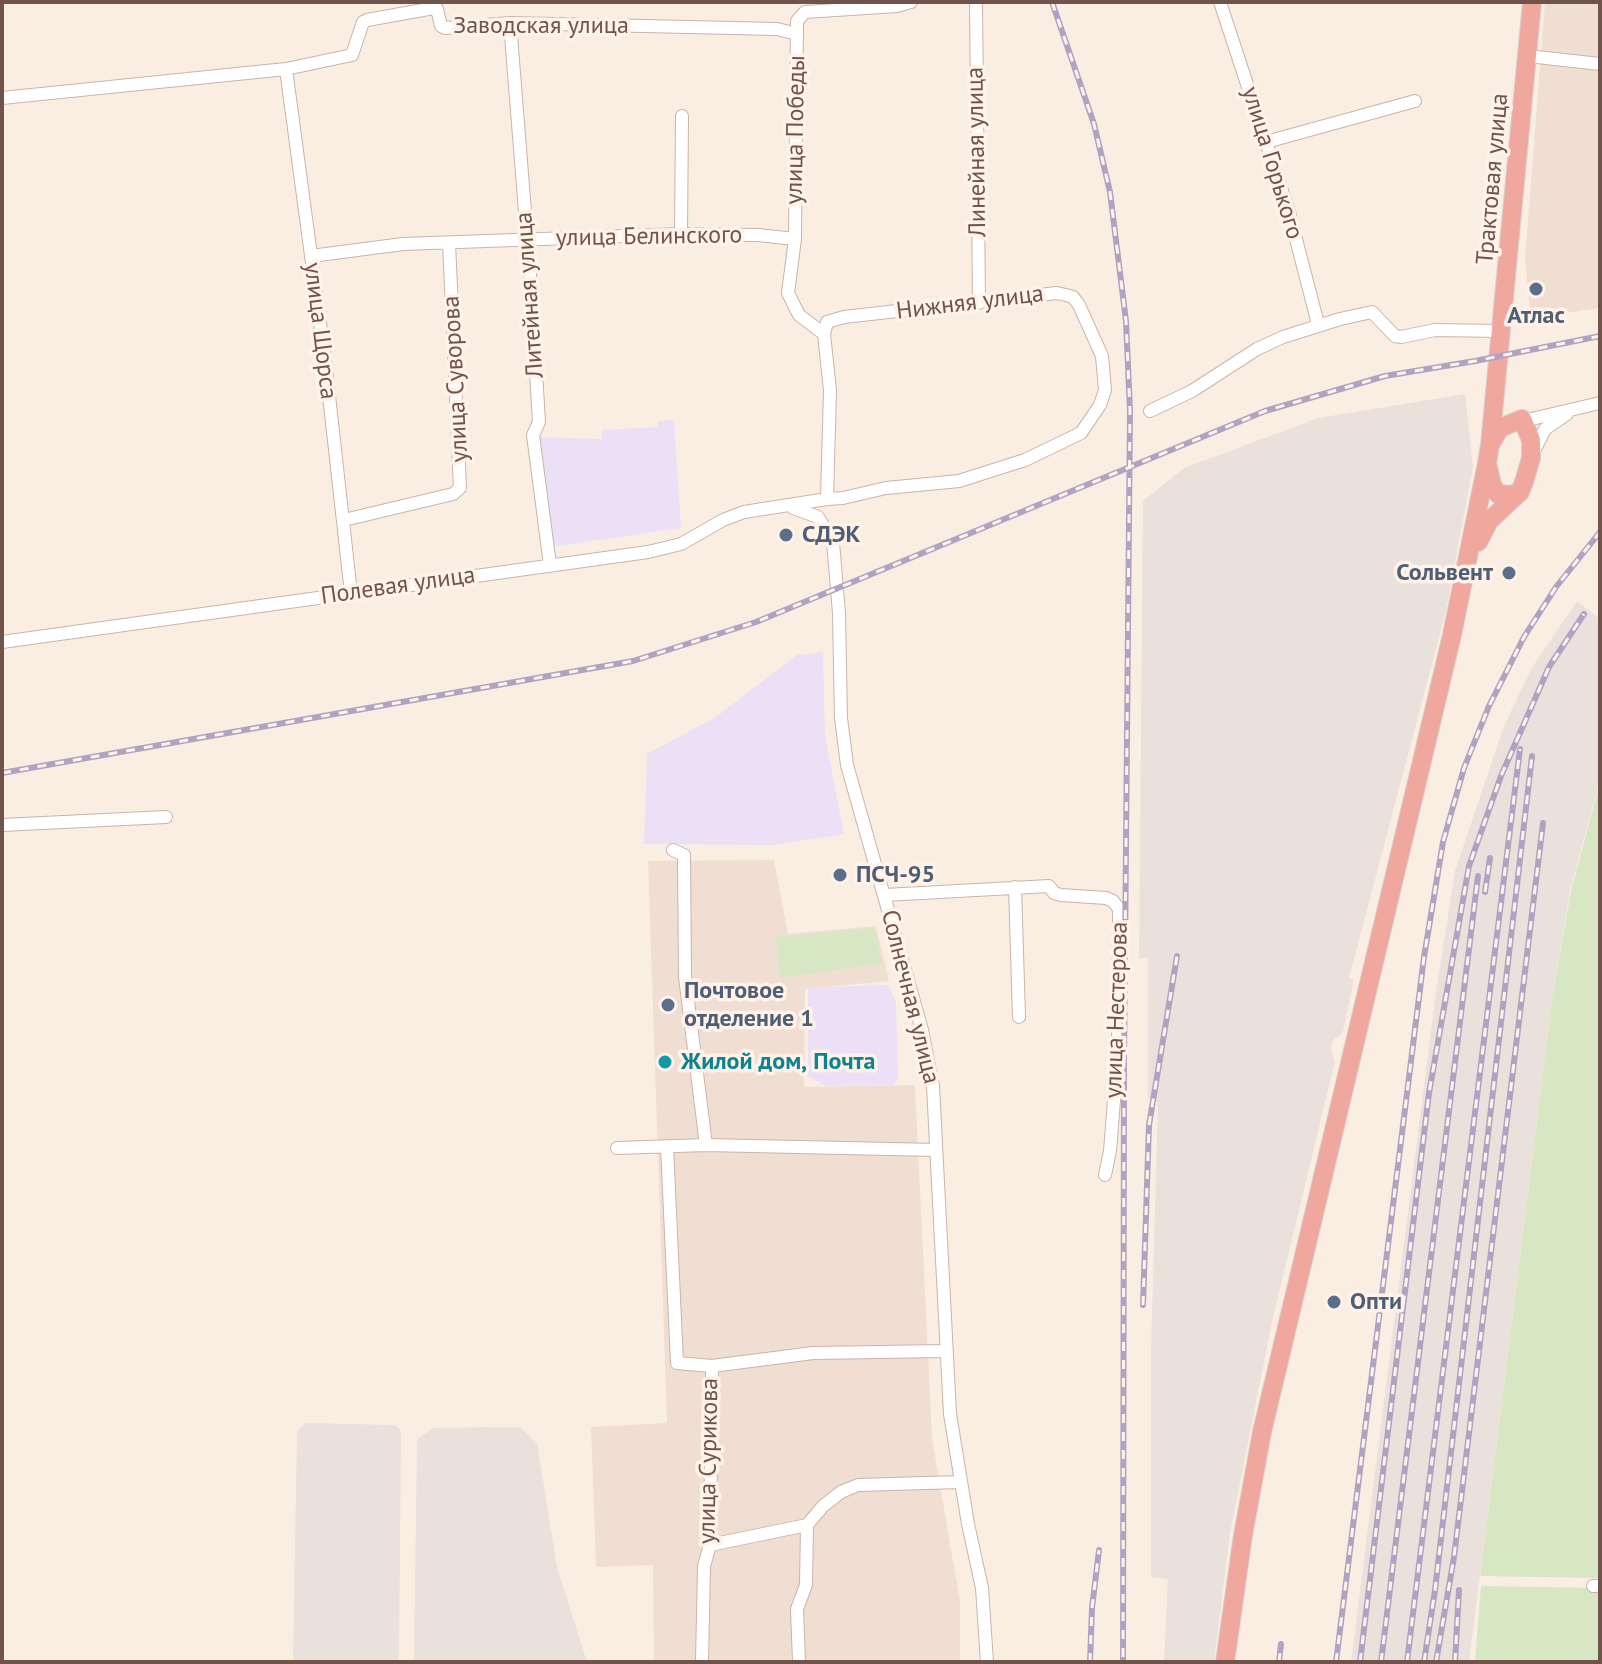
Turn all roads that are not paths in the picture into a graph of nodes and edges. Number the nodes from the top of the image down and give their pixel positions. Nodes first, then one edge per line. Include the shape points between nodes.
1 (911, 2) edge
2 (976, 2) edge
3 (1220, 2) edge
4 (1532, 2) edge
5 (510, 23) junction
6 (797, 28) junction
7 (1528, 56) junction
8 (1600, 64) edge
9 (286, 69) junction
10 (2, 98) edge
11 (1415, 101) dead end
12 (682, 116) dead end
13 (1266, 142) junction
14 (681, 234) junction
15 (795, 239) junction
16 (526, 240) junction
17 (449, 243) junction
18 (311, 256) junction
19 (979, 303) junction
20 (1318, 324) junction
21 (1502, 331) junction
22 (824, 334) junction
23 (1499, 360) junction
24 (1600, 403) edge
25 (1577, 408) junction
26 (1150, 411) dead end
27 (1523, 420) junction
28 (1081, 433) joint
29 (1488, 454) junction
30 (1531, 458) junction
31 (1520, 492) junction
32 (827, 499) junction
33 (786, 507) junction
34 (344, 520) junction
35 (550, 565) junction
36 (1465, 582) junction
37 (351, 593) junction
38 (2, 642) edge
39 (166, 817) dead end
40 (2, 825) edge
41 (673, 850) dead end
42 (1015, 887) junction
43 (885, 895) junction
44 (1019, 1017) dead end
45 (706, 1145) junction
46 (667, 1147) junction
47 (617, 1148) dead end
48 (936, 1150) junction
49 (1105, 1175) dead end
50 (945, 1351) junction
51 (712, 1366) junction
52 (960, 1482) junction
53 (807, 1525) junction
54 (710, 1545) junction
55 (702, 1662) edge
56 (799, 1662) edge
57 (987, 1662) edge
58 (1225, 1662) edge

1 - 6 street, Заводская улица via 813,9 805,12
2 - 19 street, Линейная улица
3 - 13 street, улица Горького
4 - 7 highway, Трактовая улица
5 - 6 street, Заводская улица
5 - 9 street, Заводская улица via 445,28 434,8 367,20 352,55
5 - 16 street, Литейная улица
6 - 15 street, улица Победы
7 - 8 street
7 - 21 highway, Трактовая улица
9 - 10 street, Заводская улица
9 - 18 street, улица Щорса
11 - 13 street
12 - 14 street
13 - 20 street, улица Горького
14 - 15 street, улица Белинского
14 - 16 street, улица Белинского
15 - 22 street, улица Победы via 790,301
16 - 17 street, улица Белинского
16 - 35 street, Литейная улица via 539,422 533,435
17 - 18 street, улица Белинского
17 - 34 street, улица Суворова via 460,488
18 - 34 street, улица Щорса
19 - 22 street, Нижняя улица via 844,317 827,322
19 - 28 street, Нижняя улица via 1057,293 1073,297 1102,356 1105,390
20 - 21 street via 1372,312 1395,336 1435,330
20 - 26 street via 1257,349
21 - 23 highway, Трактовая улица
22 - 32 street via 830,390
23 - 27 highway via 1507,399
23 - 29 highway, Трактовая улица
24 - 25 street
25 - 27 street
25 - 30 street via 1545,429
27 - 29 highway via 1500,428
27 - 30 highway
28 - 32 street, Полевая улица via 1025,460 959,481
29 - 31 highway via 1498,494
29 - 36 highway, Трактовая улица
30 - 31 highway
31 - 36 highway via 1489,521
32 - 33 street, Полевая улица
33 - 35 street, Полевая улица via 732,515 666,548
33 - 43 street, Солнечная улица via 818,517 833,542 847,765
34 - 37 street, улица Щорса
35 - 37 street, Полевая улица
36 - 58 highway via 1262,1432
37 - 38 street, Полевая улица
39 - 40 street
41 - 45 street via 684,855 685,977
42 - 43 street, улица Нестерова
42 - 44 street
42 - 49 street, улица Нестерова via 1049,886 1061,895 1106,898 1119,909 1118,1050
43 - 48 street, Солнечная улица via 922,1030 933,1086
45 - 46 street
45 - 48 street
46 - 47 street
46 - 51 street, улица Сурикова via 677,1363
48 - 50 street, Солнечная улица
50 - 51 street via 813,1353
50 - 52 street, Солнечная улица
51 - 54 street, улица Сурикова
52 - 53 street via 858,1485 823,1506
52 - 57 street, Солнечная улица via 982,1588
53 - 54 street
53 - 56 street via 806,1585 797,1609
54 - 55 street, улица Сурикова via 704,1566

